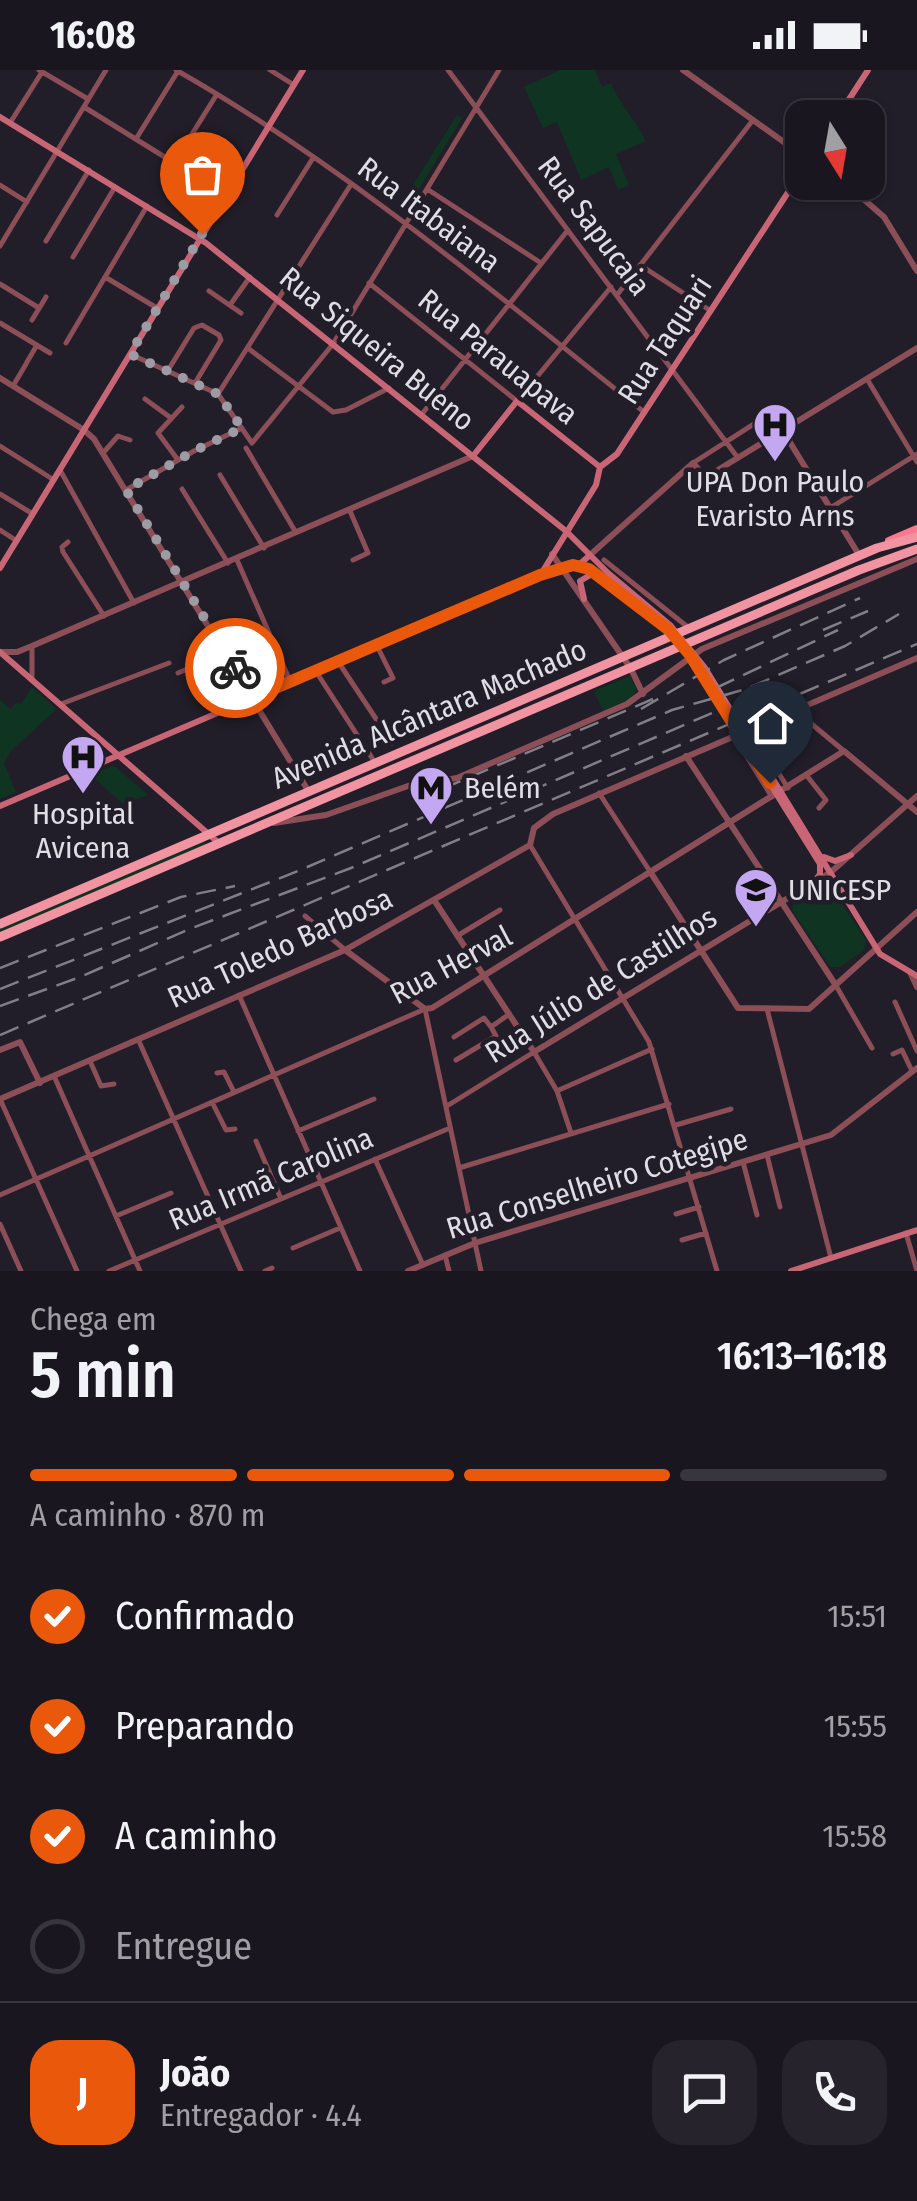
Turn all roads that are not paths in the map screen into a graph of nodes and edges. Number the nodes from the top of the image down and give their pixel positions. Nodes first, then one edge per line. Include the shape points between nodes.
1 (106, 70) edge
2 (270, 70) edge
3 (304, 70) edge
4 (448, 70) edge
5 (499, 70) edge
6 (683, 70) edge
7 (868, 70) edge
8 (40, 71) edge
9 (177, 71) edge
10 (696, 74) edge
11 (294, 85) junction
12 (217, 94) junction
13 (88, 100) junction
14 (849, 100) edge
15 (84, 107) junction
16 (476, 108) junction
17 (0, 117) edge
18 (753, 120) junction
19 (10, 123) junction
20 (269, 125) junction
21 (136, 139) junction
22 (785, 143) edge
23 (57, 151) junction
24 (313, 158) junction
25 (174, 163) junction
26 (89, 170) junction
27 (0, 185) edge
28 (115, 186) junction
29 (350, 186) junction
30 (427, 189) junction
31 (226, 195) junction
32 (785, 197) edge
33 (865, 200) edge
34 (27, 202) junction
35 (148, 206) junction
36 (277, 215) dead end
37 (405, 223) junction
38 (568, 230) junction
39 (200, 238) junction
40 (46, 241) dead end
41 (0, 245) edge
42 (73, 257) dead end
43 (542, 263) junction
44 (640, 264) junction
45 (917, 272) edge
46 (105, 277) junction
47 (250, 277) junction
48 (369, 282) junction
49 (0, 284) edge
50 (611, 287) junction
51 (209, 291) dead end
52 (617, 294) junction
53 (46, 297) dead end
54 (280, 301) junction
55 (509, 304) junction
56 (230, 305) junction
57 (39, 308) junction
58 (157, 308) junction
59 (711, 311) junction
60 (241, 312) dead end
61 (32, 320) dead end
62 (0, 323) edge
63 (66, 343) dead end
64 (332, 344) junction
65 (37, 345) junction
66 (562, 345) junction
67 (248, 348) junction
68 (917, 348) edge
69 (50, 353) dead end
70 (130, 354) junction
71 (464, 360) junction
72 (672, 369) junction
73 (167, 372) junction
74 (0, 378) edge
75 (867, 379) junction
76 (196, 384) junction
77 (13, 386) junction
78 (299, 388) junction
79 (389, 388) junction
80 (218, 394) junction
81 (145, 399) dead end
82 (517, 401) junction
83 (182, 407) dead end
84 (644, 412) junction
85 (422, 414) junction
86 (171, 418) junction
87 (242, 428) junction
88 (84, 430) junction
89 (783, 430) junction
90 (130, 440) dead end
91 (726, 442) junction
92 (0, 446) edge
93 (246, 448) dead end
94 (103, 453) junction
95 (474, 456) junction
96 (916, 457) edge
97 (738, 458) junction
98 (178, 460) junction
99 (693, 463) junction
100 (600, 467) junction
101 (60, 470) junction
102 (220, 475) dead end
103 (54, 480) junction
104 (182, 489) dead end
105 (126, 490) junction
106 (0, 494) edge
107 (830, 508) junction
108 (350, 511) junction
109 (33, 514) junction
110 (917, 528) edge
111 (0, 530) edge
112 (566, 531) junction
113 (297, 534) junction
114 (917, 538) edge
115 (17, 541) junction
116 (68, 542) dead end
117 (602, 544) junction
118 (582, 546) junction
119 (264, 548) junction
120 (877, 548) junction
121 (917, 548) edge
122 (552, 554) junction
123 (590, 555) junction
124 (860, 556) junction
125 (917, 559) edge
126 (237, 560) junction
127 (353, 560) dead end
128 (604, 560) dead end
129 (880, 562) junction
130 (228, 563) junction
131 (573, 565) junction
132 (0, 566) edge
133 (562, 566) junction
134 (866, 567) junction
135 (897, 568) junction
136 (540, 575) junction
137 (602, 578) junction
138 (182, 582) junction
139 (617, 585) junction
140 (584, 599) junction
141 (134, 603) junction
142 (104, 616) junction
143 (691, 630) junction
144 (376, 644) junction
145 (32, 646) junction
146 (0, 652) edge
147 (17, 652) junction
148 (225, 653) junction
149 (624, 658) junction
150 (917, 658) edge
151 (337, 660) junction
152 (170, 662) dead end
153 (17, 667) junction
154 (631, 669) junction
155 (315, 670) junction
156 (178, 673) dead end
157 (32, 680) junction
158 (290, 681) junction
159 (384, 682) dead end
160 (643, 694) junction
161 (252, 698) junction
162 (61, 704) junction
163 (794, 709) junction
164 (750, 728) junction
165 (734, 736) junction
166 (392, 743) dead end
167 (844, 752) junction
168 (118, 755) junction
169 (686, 756) junction
170 (377, 765) junction
171 (807, 776) junction
172 (788, 788) junction
173 (309, 793) junction
174 (600, 793) junction
175 (917, 796) edge
176 (773, 797) junction
177 (908, 804) junction
178 (0, 806) edge
179 (818, 808) dead end
180 (917, 812) edge
181 (268, 824) junction
182 (730, 825) junction
183 (210, 835) junction
184 (222, 845) junction
185 (530, 845) junction
186 (818, 855) junction
187 (851, 855) junction
188 (831, 872) junction
189 (651, 873) junction
190 (814, 882) junction
191 (843, 894) junction
192 (434, 900) junction
193 (779, 902) junction
194 (500, 910) dead end
195 (917, 912) edge
196 (304, 916) dead end
197 (576, 920) junction
198 (0, 924) edge
199 (457, 936) junction
200 (0, 938) edge
201 (876, 948) junction
202 (345, 950) junction
203 (701, 950) junction
204 (914, 974) edge
205 (483, 976) junction
206 (834, 984) junction
207 (917, 987) edge
208 (238, 994) junction
209 (623, 998) junction
210 (895, 1002) dead end
211 (766, 1008) junction
212 (424, 1009) junction
213 (508, 1015) junction
214 (490, 1027) junction
215 (454, 1037) dead end
216 (138, 1039) junction
217 (872, 1048) dead end
218 (652, 1049) junction
219 (0, 1050) edge
220 (917, 1051) edge
221 (534, 1052) junction
222 (893, 1054) dead end
223 (90, 1060) junction
224 (456, 1060) dead end
225 (915, 1069) edge
226 (217, 1073) dead end
227 (273, 1074) junction
228 (54, 1076) junction
229 (40, 1080) junction
230 (114, 1084) dead end
231 (558, 1091) junction
232 (234, 1092) junction
233 (0, 1099) edge
234 (374, 1099) dead end
235 (212, 1102) junction
236 (669, 1104) junction
237 (446, 1107) junction
238 (730, 1109) dead end
239 (173, 1119) junction
240 (676, 1125) junction
241 (450, 1128) junction
242 (235, 1129) dead end
243 (298, 1131) junction
244 (571, 1133) junction
245 (256, 1142) dead end
246 (802, 1144) junction
247 (767, 1155) junction
248 (89, 1156) junction
249 (375, 1159) junction
250 (744, 1162) junction
251 (459, 1168) junction
252 (691, 1178) junction
253 (36, 1179) junction
254 (321, 1182) junction
255 (171, 1193) dead end
256 (0, 1195) edge
257 (280, 1199) junction
258 (780, 1207) dead end
259 (699, 1208) junction
260 (676, 1214) dead end
261 (116, 1216) junction
262 (757, 1216) dead end
263 (0, 1224) edge
264 (220, 1224) junction
265 (341, 1228) junction
266 (917, 1230) edge
267 (706, 1233) junction
268 (906, 1233) junction
269 (682, 1240) dead end
270 (474, 1243) junction
271 (292, 1248) dead end
272 (446, 1255) junction
273 (831, 1258) junction
274 (135, 1260) junction
275 (423, 1265) junction
276 (21, 1271) edge
277 (77, 1271) edge
278 (108, 1271) edge
279 (140, 1271) edge
280 (240, 1271) edge
281 (360, 1271) edge
282 (408, 1271) edge
283 (448, 1271) edge
284 (480, 1271) edge
285 (717, 1271) edge
286 (791, 1271) edge
287 (917, 1271) edge

1 - 13 street
2 - 11 street
3 - 11 main road
4 - 16 street, Rua Sapucaia
5 - 16 street
6 - 10 street
7 - 14 main road
8 - 13 street
8 - 19 street
9 - 12 street, Rua Itabaiana
9 - 21 street
10 - 18 street
11 - 20 main road
12 - 20 street, Rua Itabaiana
12 - 25 street
13 - 15 street
15 - 21 street
15 - 23 street
16 - 30 street
16 - 38 street, Rua Sapucaia
17 - 19 main road, Rua Siqueira Bueno
18 - 22 street
18 - 44 street
19 - 23 main road, Rua Siqueira Bueno
20 - 24 street, Rua Itabaiana
20 - 31 main road
21 - 25 street
23 - 26 main road, Rua Siqueira Bueno
23 - 34 street
24 - 29 street, Rua Itabaiana
24 - 36 street
25 - 31 street
26 - 28 main road, Rua Siqueira Bueno
26 - 40 street
27 - 34 street
28 - 35 main road, Rua Siqueira Bueno
28 - 42 street
29 - 37 street, Rua Itabaiana
29 - 54 street
30 - 37 street
30 - 43 street
31 - 39 main road
32 - 59 main road, Rua Taquari
33 - 45 street via 884,217
34 - 41 street
35 - 39 main road, Rua Siqueira Bueno
35 - 46 street
37 - 48 street
37 - 55 street, Rua Itabaiana
38 - 43 street
38 - 50 street, Rua Sapucaia
39 - 47 main road, Rua Siqueira Bueno
39 - 58 main road
43 - 55 street
44 - 52 street
44 - 59 street
46 - 58 street
46 - 63 street
47 - 54 main road, Rua Siqueira Bueno
47 - 56 street
48 - 64 street
48 - 71 street, Rua Parauapava
49 - 57 street
50 - 52 street, Rua Sapucaia
50 - 66 street
51 - 56 street
52 - 72 street, Rua Sapucaia
53 - 57 street
54 - 64 main road, Rua Siqueira Bueno
54 - 67 street
55 - 66 street, Rua Itabaiana
55 - 71 street
56 - 60 street
57 - 61 street
58 - 70 main road
59 - 72 main road, Rua Taquari
62 - 65 street
64 - 78 street
64 - 79 main road, Rua Siqueira Bueno
65 - 69 street
65 - 77 street
66 - 82 street
66 - 84 street, Rua Itabaiana
67 - 78 street
67 - 80 street
68 - 75 street
70 - 73 street
70 - 88 main road
71 - 82 street, Rua Parauapava
71 - 85 street
72 - 84 main road, Rua Taquari
72 - 91 street, Rua Sapucaia
73 - 76 street
73 - 76 street via 192,330 202,325 221,338
74 - 77 street
75 - 89 street
75 - 96 street
76 - 80 street
77 - 88 street
78 - 79 street via 338,413
78 - 87 street via 252,442
79 - 85 main road, Rua Siqueira Bueno
80 - 87 street
81 - 86 street
82 - 95 main road
82 - 100 main road, Rua Parauapava
83 - 86 street
84 - 100 main road, Rua Taquari via 617,454
85 - 95 main road, Rua Siqueira Bueno
86 - 98 street via 158,435
87 - 98 street
88 - 94 street
88 - 101 main road
89 - 91 street via 771,413
89 - 97 street
89 - 107 street
90 - 94 street via 118,436
91 - 97 street, Rua Sapucaia
91 - 99 street
92 - 103 street
93 - 113 street
94 - 105 street
95 - 108 street
95 - 112 main road, Rua Siqueira Bueno
96 - 107 street
97 - 99 street via 709,474
98 - 105 street
99 - 117 street
100 - 112 main road, Rua Taquari
101 - 103 main road
101 - 141 street
102 - 119 street
103 - 109 main road
104 - 130 street
105 - 138 street
106 - 109 street
107 - 124 street
108 - 113 street
108 - 127 street via 368,554
109 - 115 main road
110 - 120 main road, Avenida Alcântara Machado
111 - 115 street
112 - 118 main road, Rua Siqueira Bueno
112 - 122 main road, Rua Taquari
113 - 119 street
114 - 120 highway, Avenida Alcântara Machado
115 - 132 main road
116 - 142 street via 62,552
117 - 118 street
117 - 123 street
118 - 123 main road, Rua Siqueira Bueno
119 - 126 street
120 - 124 highway, Avenida Alcântara Machado
121 - 129 highway, Avenida Alcântara Machado
122 - 133 street
122 - 136 main road, Rua Taquari
123 - 131 main road
123 - 139 main road, Rua Siqueira Bueno
124 - 134 street
124 - 143 highway, Avenida Alcântara Machado
125 - 135 street, Avenida Alcântara Machado
126 - 130 street
126 - 158 street
128 - 143 street
129 - 134 highway, Avenida Alcântara Machado
129 - 135 highway
130 - 138 street
131 - 133 main road
131 - 137 main road
133 - 136 main road
133 - 140 street
134 - 154 highway, Avenida Alcântara Machado
135 - 160 street, Avenida Alcântara Machado via 702,649
136 - 144 main road
137 - 139 main road
137 - 140 main road via 582,578
138 - 141 street
138 - 148 street
139 - 186 main road via 690,655
140 - 149 street
141 - 142 street
142 - 145 street
143 - 149 highway, Avenida Alcântara Machado
144 - 151 main road
144 - 159 street via 392,678
145 - 147 street
145 - 157 street
146 - 147 street
146 - 153 main road
147 - 153 main road
148 - 156 street
148 - 161 street
149 - 154 street
149 - 170 highway, Avenida Alcântara Machado
150 - 163 street, Rua Toledo Barbosa
151 - 155 main road
151 - 166 street
152 - 162 street
153 - 157 main road
154 - 160 street
154 - 181 highway, Avenida Alcântara Machado
155 - 158 main road
155 - 170 street
157 - 162 main road
158 - 161 main road
160 - 181 street, Avenida Alcântara Machado via 457,778
161 - 168 main road
161 - 173 street
162 - 168 main road
163 - 164 street, Rua Toledo Barbosa
163 - 167 street
164 - 165 street, Rua Toledo Barbosa
164 - 172 street
165 - 169 street, Rua Toledo Barbosa
165 - 176 street
167 - 171 street, Rua Herval
167 - 177 street
168 - 178 main road
168 - 183 main road
169 - 174 street, Rua Toledo Barbosa
169 - 182 street
170 - 173 highway, Avenida Alcântara Machado
171 - 172 street, Rua Herval
171 - 179 street via 826,800
172 - 176 street, Rua Herval
173 - 183 highway, Avenida Alcântara Machado
174 - 185 street, Rua Toledo Barbosa via 541,820
174 - 189 street
175 - 177 street
176 - 182 street, Rua Herval
177 - 180 street
177 - 187 street
181 - 184 highway, Avenida Alcântara Machado
182 - 189 street, Rua Herval
182 - 193 street
183 - 184 main road
183 - 198 highway, Avenida Alcântara Machado
184 - 200 highway, Avenida Alcântara Machado
185 - 192 street, Rua Toledo Barbosa
185 - 197 street
186 - 187 main road via 835,861
186 - 188 main road
186 - 190 main road via 821,869
187 - 188 street
188 - 190 street, Rua Júlio de Castilhos
188 - 191 main road
189 - 197 street, Rua Herval
189 - 203 street
190 - 191 main road
190 - 193 street, Rua Júlio de Castilhos
191 - 201 main road
192 - 199 street
192 - 202 street, Rua Toledo Barbosa
193 - 203 street, Rua Júlio de Castilhos
193 - 206 street
194 - 199 street
195 - 201 street
196 - 202 street
197 - 205 street, Rua Herval
197 - 209 street
199 - 205 street
201 - 204 main road
201 - 206 street
202 - 208 street, Rua Toledo Barbosa
202 - 212 street
203 - 209 street, Rua Júlio de Castilhos
203 - 211 street via 737,1007
204 - 207 street
205 - 212 street, Rua Herval
205 - 213 street
206 - 211 street via 806,1010
206 - 217 street
208 - 216 street, Rua Toledo Barbosa
208 - 227 street
209 - 218 street
209 - 221 street, Rua Júlio de Castilhos
210 - 220 street
211 - 246 street
212 - 227 street, Rua Herval
212 - 237 street
213 - 214 street
213 - 221 street
214 - 215 street via 484,1018
214 - 224 street via 496,1036
216 - 223 street, Rua Toledo Barbosa
216 - 239 street
218 - 231 street
218 - 236 street
219 - 229 street via 20,1042
221 - 231 street
221 - 237 street, Rua Júlio de Castilhos
222 - 225 street via 902,1050
223 - 228 street, Rua Toledo Barbosa
223 - 230 street via 101,1086
225 - 246 street, Rua Conselheiro Cotegipe via 841,1128
226 - 232 street via 224,1072
227 - 232 street, Rua Herval
227 - 243 street
228 - 229 street, Rua Toledo Barbosa
228 - 248 street
229 - 233 street, Rua Toledo Barbosa
231 - 244 street
232 - 235 street, Rua Herval
233 - 253 street
234 - 243 street
235 - 239 street, Rua Herval
235 - 242 street via 226,1130
236 - 240 street
236 - 244 street
237 - 241 street
238 - 240 street
239 - 248 street, Rua Herval
239 - 264 street
240 - 252 street
241 - 249 street, Rua Irmã Carolina
241 - 251 street
243 - 254 street
244 - 251 street
245 - 257 street
246 - 247 street, Rua Conselheiro Cotegipe
246 - 273 street
247 - 250 street, Rua Conselheiro Cotegipe
247 - 258 street
248 - 253 street, Rua Herval
248 - 261 street
249 - 254 street, Rua Irmã Carolina
249 - 275 street
250 - 252 street, Rua Conselheiro Cotegipe
250 - 262 street
251 - 270 street
252 - 259 street
252 - 270 street, Rua Conselheiro Cotegipe
253 - 256 street, Rua Herval
253 - 277 street
254 - 257 street, Rua Irmã Carolina
254 - 265 street
255 - 261 street
257 - 264 street, Rua Irmã Carolina
259 - 260 street
259 - 267 street
261 - 274 street
263 - 276 street
264 - 274 street, Rua Irmã Carolina
264 - 280 street
265 - 271 street
265 - 281 street
266 - 268 main road
267 - 269 street
267 - 285 street
268 - 273 main road
268 - 287 street
270 - 272 street, Rua Conselheiro Cotegipe
270 - 284 street
272 - 275 street, Rua Conselheiro Cotegipe
272 - 283 street
273 - 286 main road
274 - 278 street, Rua Irmã Carolina
274 - 279 street
275 - 282 street, Rua Conselheiro Cotegipe

